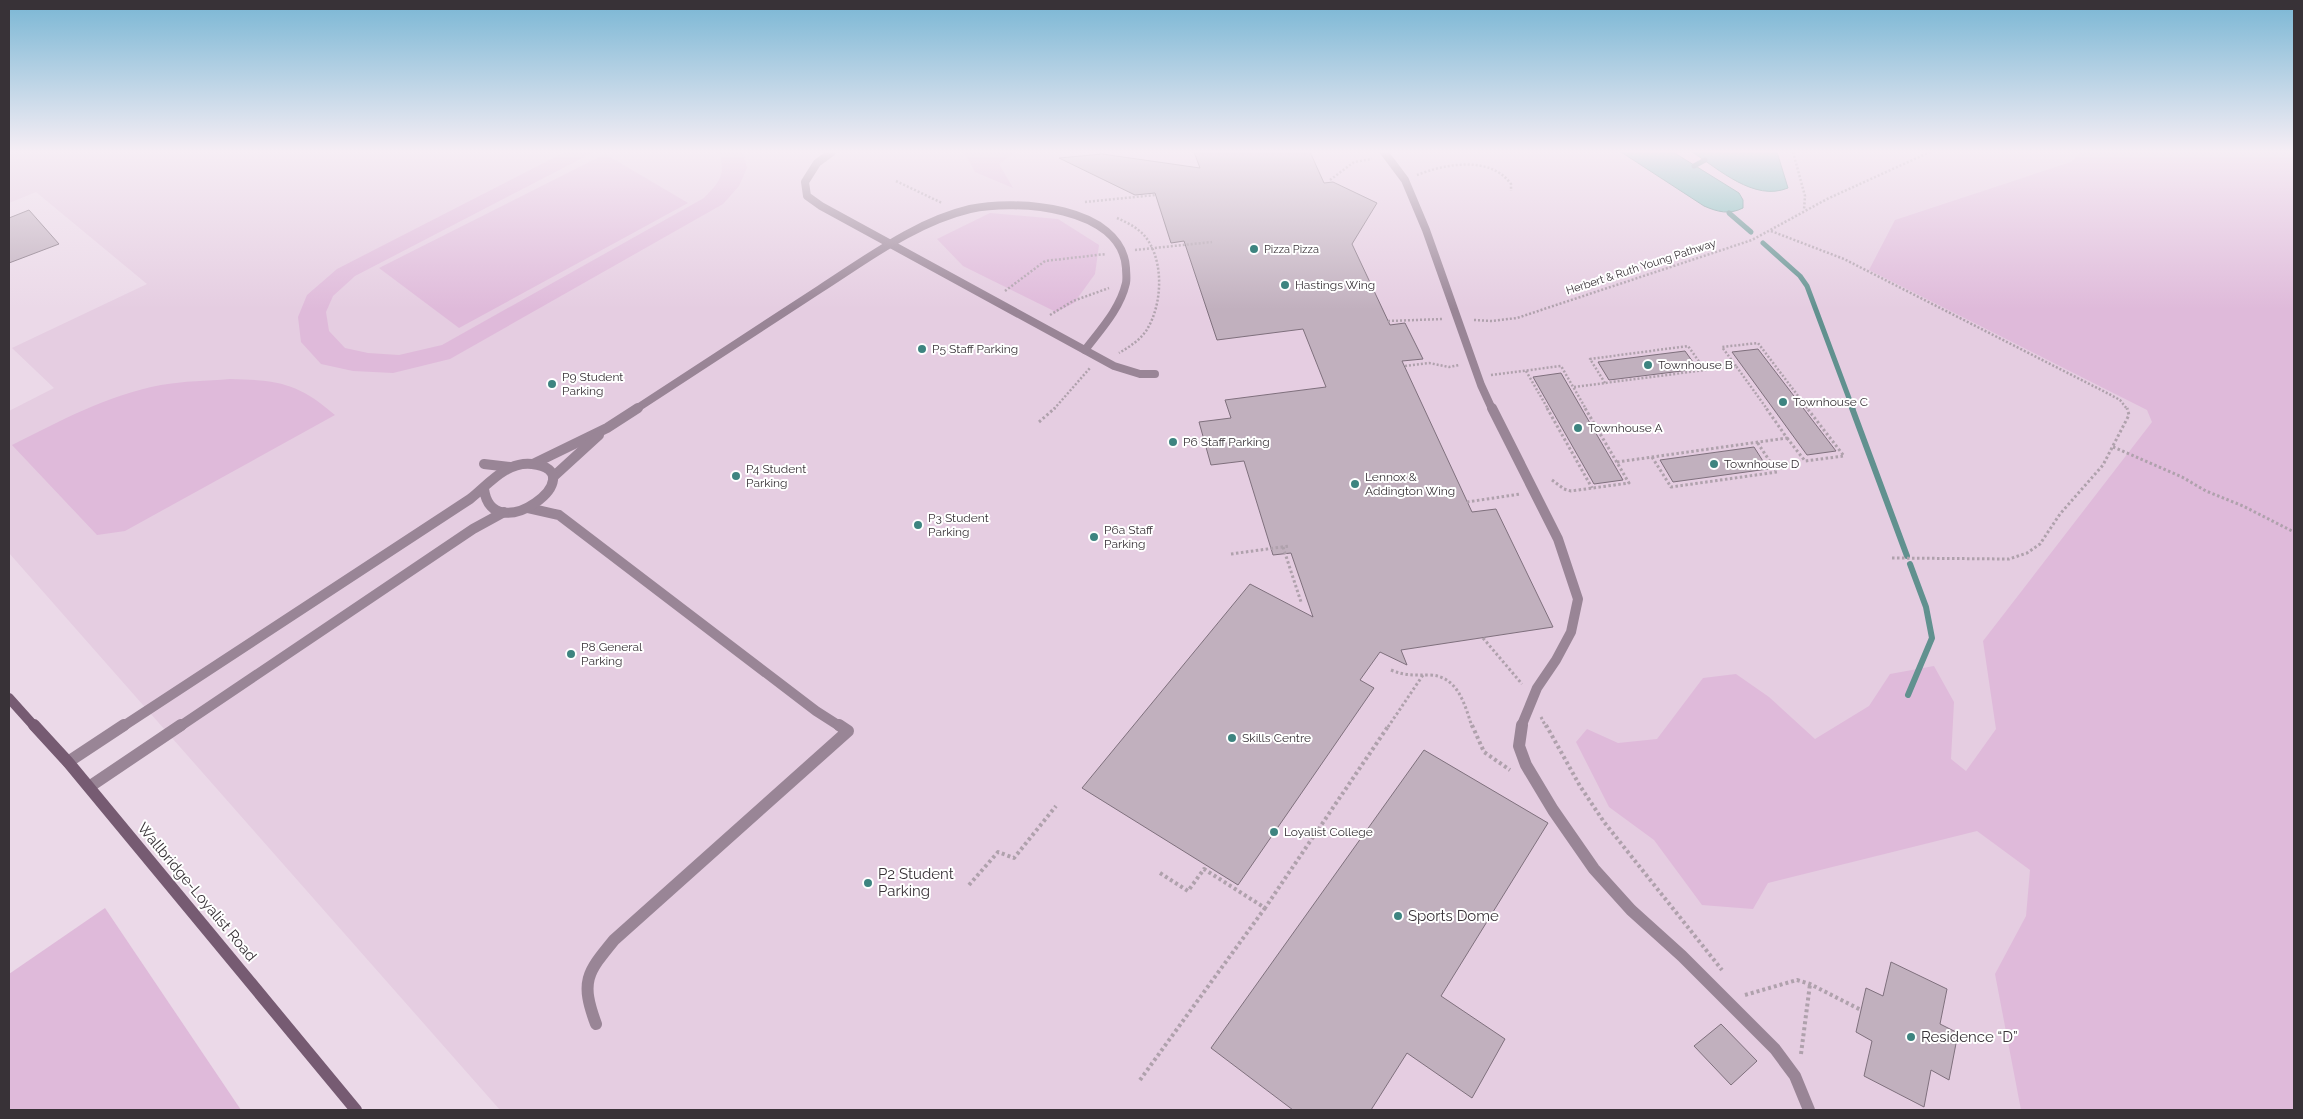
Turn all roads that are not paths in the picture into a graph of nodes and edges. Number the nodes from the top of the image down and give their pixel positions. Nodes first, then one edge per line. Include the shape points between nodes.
1 (819, 204) edge
2 (1415, 204) edge
3 (890, 244) junction
4 (1085, 350) junction
5 (1155, 374) dead end
6 (607, 428) junction
7 (533, 464) junction
8 (511, 467) junction
9 (553, 477) junction
10 (487, 485) junction
11 (547, 494) junction
12 (528, 508) junction
13 (504, 512) junction
14 (560, 515) junction
15 (9, 698) edge
16 (68, 762) junction
17 (89, 787) junction
18 (596, 1024) dead end
19 (356, 1110) edge
20 (1809, 1110) edge

1 - 3 lane
2 - 20 lane via 1478,376 1504,435 1558,539 1578,598 1571,632 1537,688 1521,728 1519,746 1526,765 1594,869 1631,910 1775,1049 1794,1076
3 - 4 lane
3 - 4 lane via 947,217 980,208 1047,206 1093,222 1112,234 1129,266 1125,290 1116,312
3 - 6 lane
4 - 5 lane via 1127,372
6 - 7 lane
6 - 9 lane
7 - 8 lane
7 - 9 lane via 543,466
8 - 10 lane
8 - 10 lane via 484,464
9 - 11 lane
10 - 13 lane via 483,497 486,505
10 - 16 lane
11 - 12 lane
11 - 14 lane
12 - 13 lane
12 - 14 lane
13 - 17 lane
14 - 18 lane via 816,711 848,731 614,940 591,968 588,992
15 - 16 main road, Wallbridge-Loyalist Road
16 - 17 main road, Wallbridge-Loyalist Road
17 - 19 main road, Wallbridge-Loyalist Road

